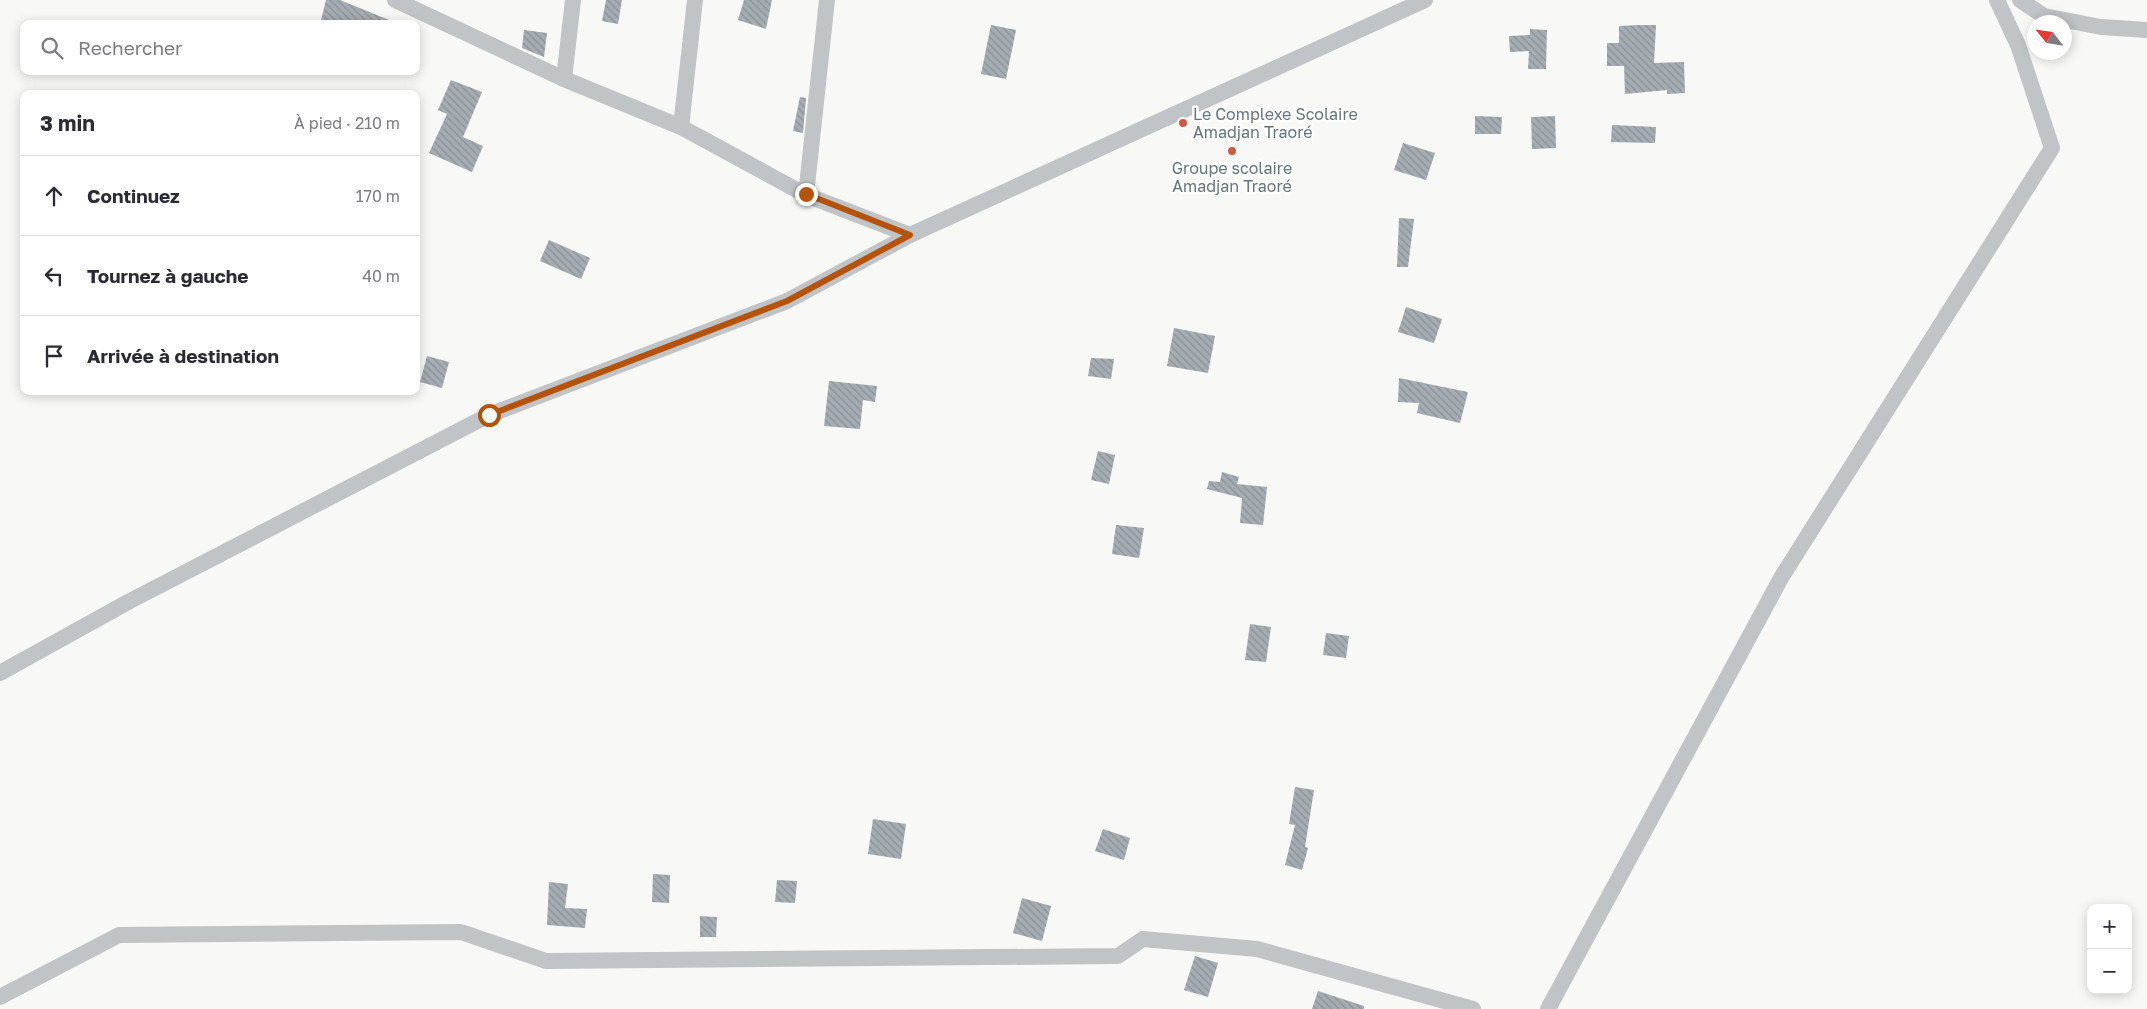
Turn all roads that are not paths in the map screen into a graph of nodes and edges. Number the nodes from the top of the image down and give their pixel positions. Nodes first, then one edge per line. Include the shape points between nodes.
1 (395, 0) edge
2 (573, 0) edge
3 (695, 0) edge
4 (827, 0) edge
5 (1425, 0) edge
6 (1997, 0) edge
7 (2020, 0) edge
8 (2147, 30) edge
9 (564, 79) junction
10 (681, 127) junction
11 (806, 194) junction
12 (910, 235) junction
13 (0, 673) edge
14 (0, 997) edge
15 (1472, 1009) edge
16 (1548, 1009) edge

1 - 9 street
2 - 9 street
3 - 10 street
4 - 11 street
5 - 12 street
6 - 16 street via 2018,45 2052,148 1781,578
7 - 8 street via 2044,16 2101,27
9 - 10 street
10 - 11 street
11 - 12 street
12 - 13 street via 787,301 489,415 146,593
14 - 15 street via 119,935 461,932 546,961 1118,956 1143,939 1257,949

